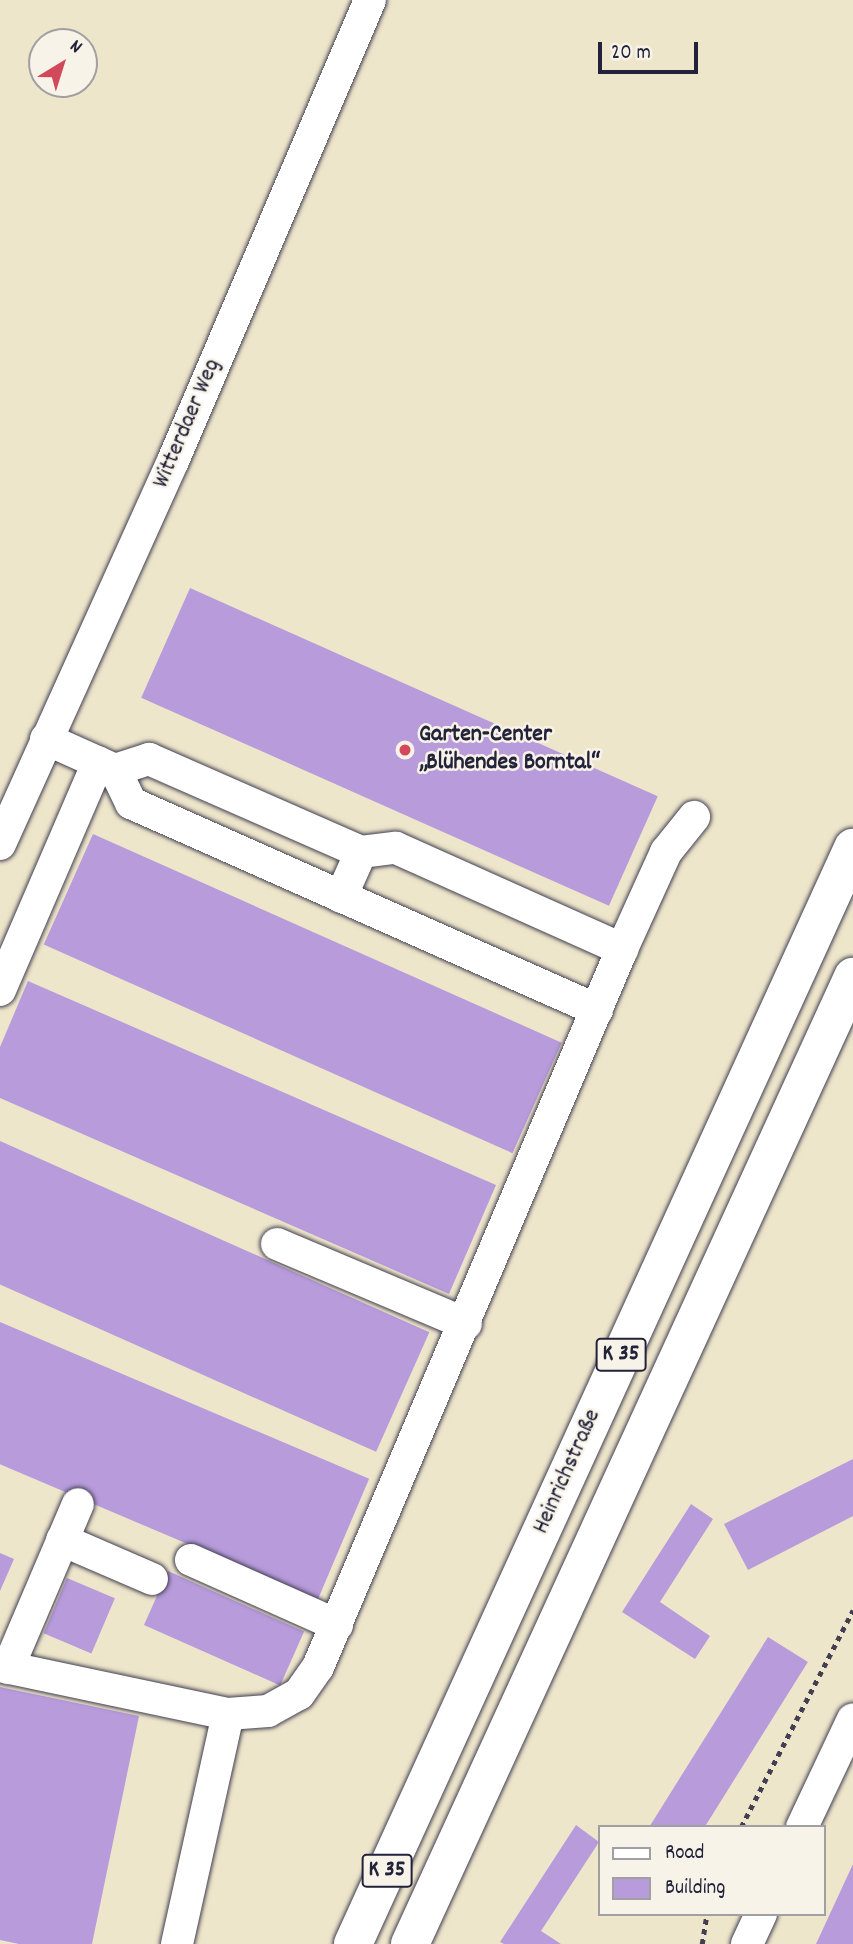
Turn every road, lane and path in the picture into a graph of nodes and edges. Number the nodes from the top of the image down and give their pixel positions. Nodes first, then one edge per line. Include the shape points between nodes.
1 (370, 0) edge
2 (46, 739) junction
3 (107, 766) junction
4 (694, 817) dead end
5 (0, 844) edge
6 (853, 848) edge
7 (361, 852) junction
8 (341, 897) junction
9 (622, 949) junction
10 (853, 978) edge
11 (0, 990) edge
12 (597, 1010) junction
13 (277, 1244) dead end
14 (466, 1324) junction
15 (78, 1504) dead end
16 (62, 1540) junction
17 (191, 1560) dead end
18 (152, 1579) dead end
19 (853, 1610) edge
20 (337, 1625) junction
21 (4, 1667) edge
22 (228, 1714) junction
23 (853, 1719) edge
24 (742, 1825) edge
25 (803, 1825) edge
26 (707, 1916) edge
27 (760, 1916) edge
28 (177, 1944) edge
29 (353, 1944) edge
30 (410, 1944) edge
31 (702, 1944) edge
32 (747, 1944) edge

1 - 2 street, Witterdaer Weg via 173,461
2 - 3 street
2 - 5 street, Witterdaer Weg
3 - 7 street via 149,759
3 - 8 street via 131,803
3 - 11 street
4 - 9 street via 666,852
6 - 29 highway, Heinrichstraße / K 35
7 - 8 street
7 - 9 street via 396,848
8 - 12 street
9 - 12 street
10 - 30 highway, K 35
12 - 14 street
13 - 14 street
14 - 20 street
15 - 16 street
16 - 18 street
16 - 21 street
17 - 20 street
19 - 24 path
20 - 22 street via 318,1667 299,1694 268,1711
21 - 22 street
22 - 28 street
23 - 25 street
26 - 31 path
27 - 32 street

